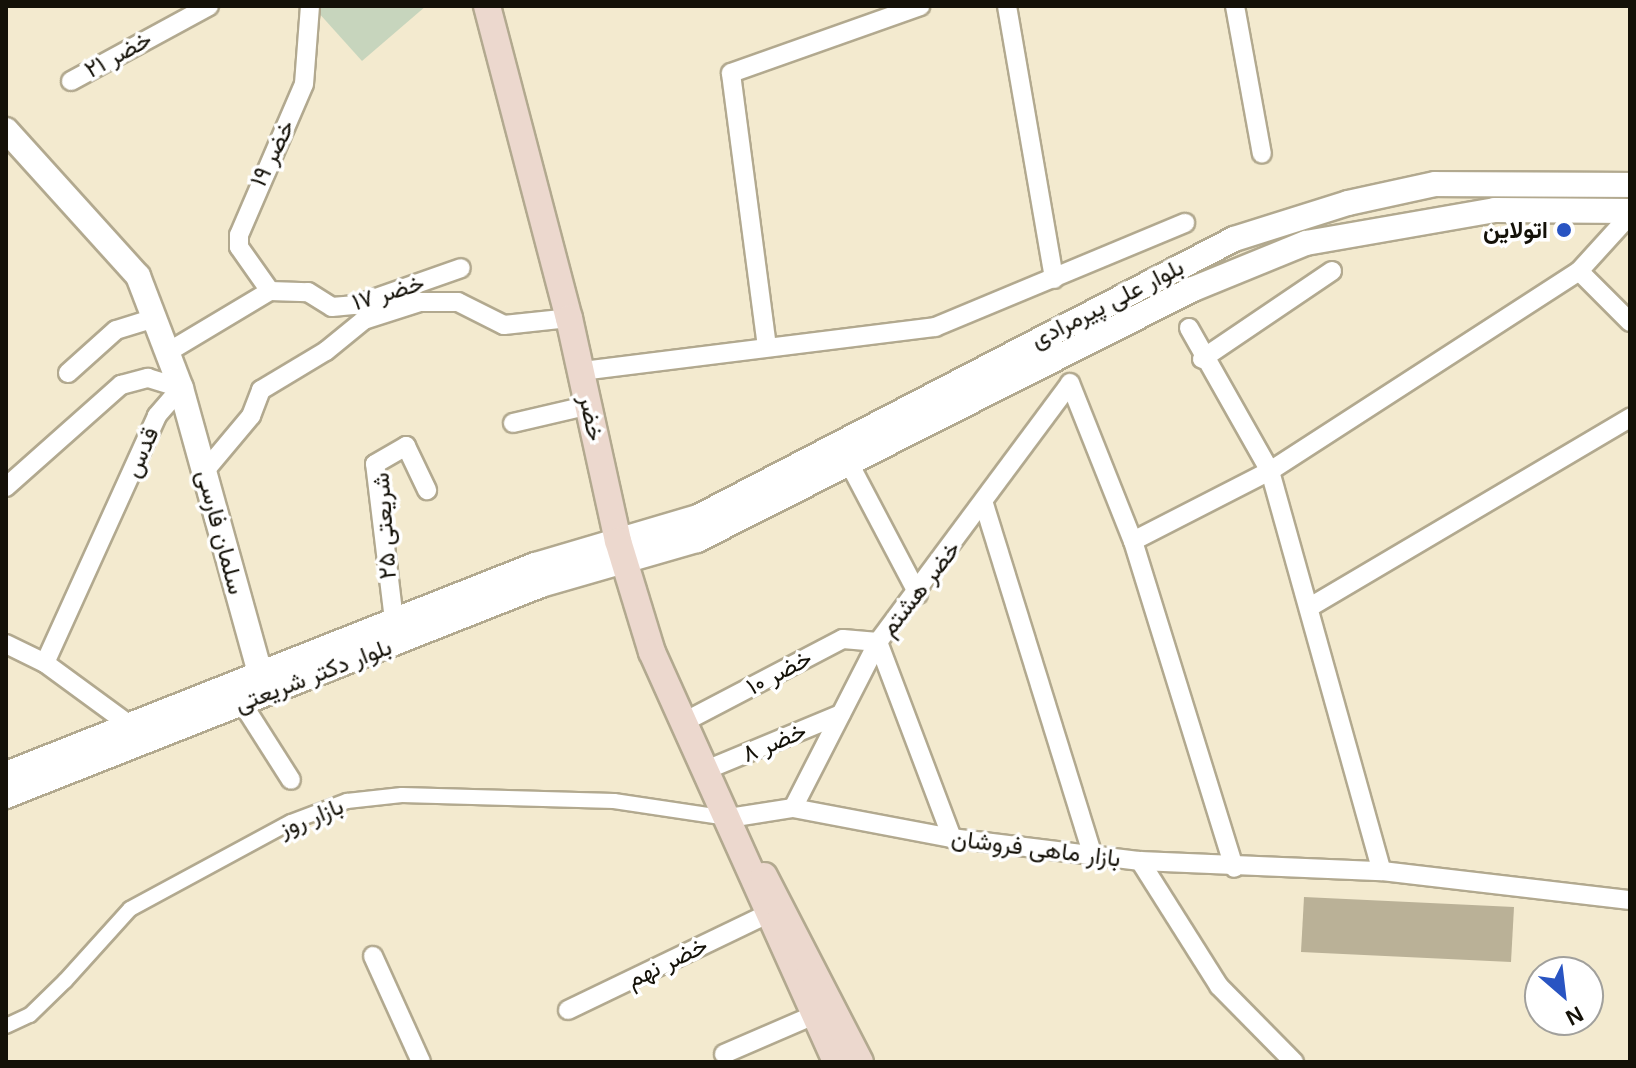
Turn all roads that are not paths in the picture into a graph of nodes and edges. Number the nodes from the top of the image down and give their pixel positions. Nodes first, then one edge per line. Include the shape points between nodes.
1 (209, 6) edge
2 (310, 6) edge
3 (487, 6) edge
4 (920, 6) edge
5 (1007, 6) edge
6 (1235, 6) edge
7 (71, 81) dead end
8 (6, 130) edge
9 (1262, 154) dead end
10 (1630, 185) edge
11 (1630, 213) edge
12 (1185, 223) dead end
13 (461, 268) dead end
14 (1332, 271) dead end
15 (1579, 271) junction
16 (1054, 279) junction
17 (270, 291) junction
18 (155, 318) junction
19 (569, 318) junction
20 (1630, 322) edge
21 (1189, 328) dead end
22 (767, 347) junction
23 (168, 352) junction
24 (1202, 359) junction
25 (582, 371) junction
26 (68, 373) dead end
27 (181, 388) junction
28 (590, 405) junction
29 (1630, 418) edge
30 (513, 423) dead end
31 (845, 454) junction
32 (1270, 471) junction
33 (204, 472) junction
34 (6, 487) edge
35 (427, 490) dead end
36 (984, 504) junction
37 (1133, 541) junction
38 (621, 552) junction
39 (538, 575) junction
40 (918, 594) junction
41 (1310, 607) junction
42 (394, 620) junction
43 (878, 642) junction
44 (6, 644) edge
45 (45, 663) junction
46 (261, 676) junction
47 (242, 703) junction
48 (841, 714) junction
49 (684, 722) junction
50 (131, 726) junction
51 (706, 770) junction
52 (6, 774) edge
53 (291, 780) dead end
54 (6, 796) edge
55 (793, 808) junction
56 (729, 818) junction
57 (952, 838) junction
58 (1092, 853) junction
59 (1140, 861) junction
60 (1234, 868) junction
61 (1382, 871) junction
62 (1630, 900) edge
63 (765, 915) junction
64 (373, 956) dead end
65 (568, 1010) dead end
66 (814, 1015) junction
67 (6, 1026) edge
68 (724, 1054) dead end
69 (421, 1062) edge
70 (836, 1062) edge
71 (860, 1062) edge
72 (1294, 1062) edge

1 - 7 street, خضر ۲۱
2 - 17 street, خضر ۱۹ via 304,84 239,235 239,247
3 - 19 main road, خضر
4 - 22 street via 731,73
5 - 16 street
6 - 9 street
8 - 18 street via 138,276
10 - 31 street, بلوار علی پیرمرادی via 1435,184 1278,225 1177,266
11 - 15 street
11 - 31 street, بلوار علی پیرمرادی via 1495,210 1306,243 1193,289
12 - 16 street
13 - 17 street, خضر ۱۷ via 356,305 332,307 308,292
14 - 24 street
15 - 20 street
15 - 32 street
16 - 22 street via 935,327
17 - 23 street
18 - 23 street
18 - 26 street via 116,330
19 - 25 main road, خضر
19 - 33 street via 504,325 458,302 420,302 364,320 326,351 261,390 251,416
21 - 24 street
22 - 25 street
23 - 27 street
24 - 32 street
25 - 28 main road, خضر
27 - 33 street, سلمان فارسی
27 - 34 street via 148,378 121,385
27 - 45 street, قدس via 157,416
28 - 30 street
28 - 38 main road, خضر
29 - 41 street
31 - 38 street, بلوار علی پیرمرادی
31 - 40 street
32 - 37 street
32 - 41 street
33 - 46 street, سلمان فارسی
35 - 42 street, شریعتی ۲۵ via 406,446 375,464
36 - 37 street, خضر هشتم via 1070,383
36 - 40 street, خضر هشتم
36 - 58 street
37 - 60 street
38 - 39 street, بلوار دکتر شریعتی
38 - 49 main road, خضر via 652,652
39 - 42 street, بلوار دکتر شریعتی
39 - 47 street, بلوار دکتر شریعتی
40 - 43 street, خضر هشتم
41 - 61 street
42 - 46 street, بلوار دکتر شریعتی
43 - 48 street, خضر هشتم
43 - 49 street, خضر ۱۰ via 843,639
43 - 57 street
44 - 45 street
45 - 50 street
46 - 50 street, بلوار دکتر شریعتی
47 - 53 street
47 - 54 street, بلوار دکتر شریعتی
48 - 51 street, خضر ۸
48 - 55 street, خضر هشتم
49 - 51 main road, خضر
50 - 52 street, بلوار دکتر شریعتی
51 - 56 main road, خضر
55 - 56 street, بازار ماهی فروشان
55 - 57 street, بازار ماهی فروشان
56 - 63 main road, خضر
56 - 67 street, بازار روز via 614,801 402,795 347,801 291,822 130,909 56,990
56 - 71 main road, خضر via 782,906
57 - 58 street, بازار ماهی فروشان
58 - 59 street, بازار ماهی فروشان
59 - 60 street
59 - 72 street, بازار ماهی فروشان via 1219,986
60 - 61 street
61 - 62 street
63 - 65 street, خضر نهم
63 - 66 main road, خضر
64 - 69 street
66 - 68 street
66 - 70 main road, خضر

